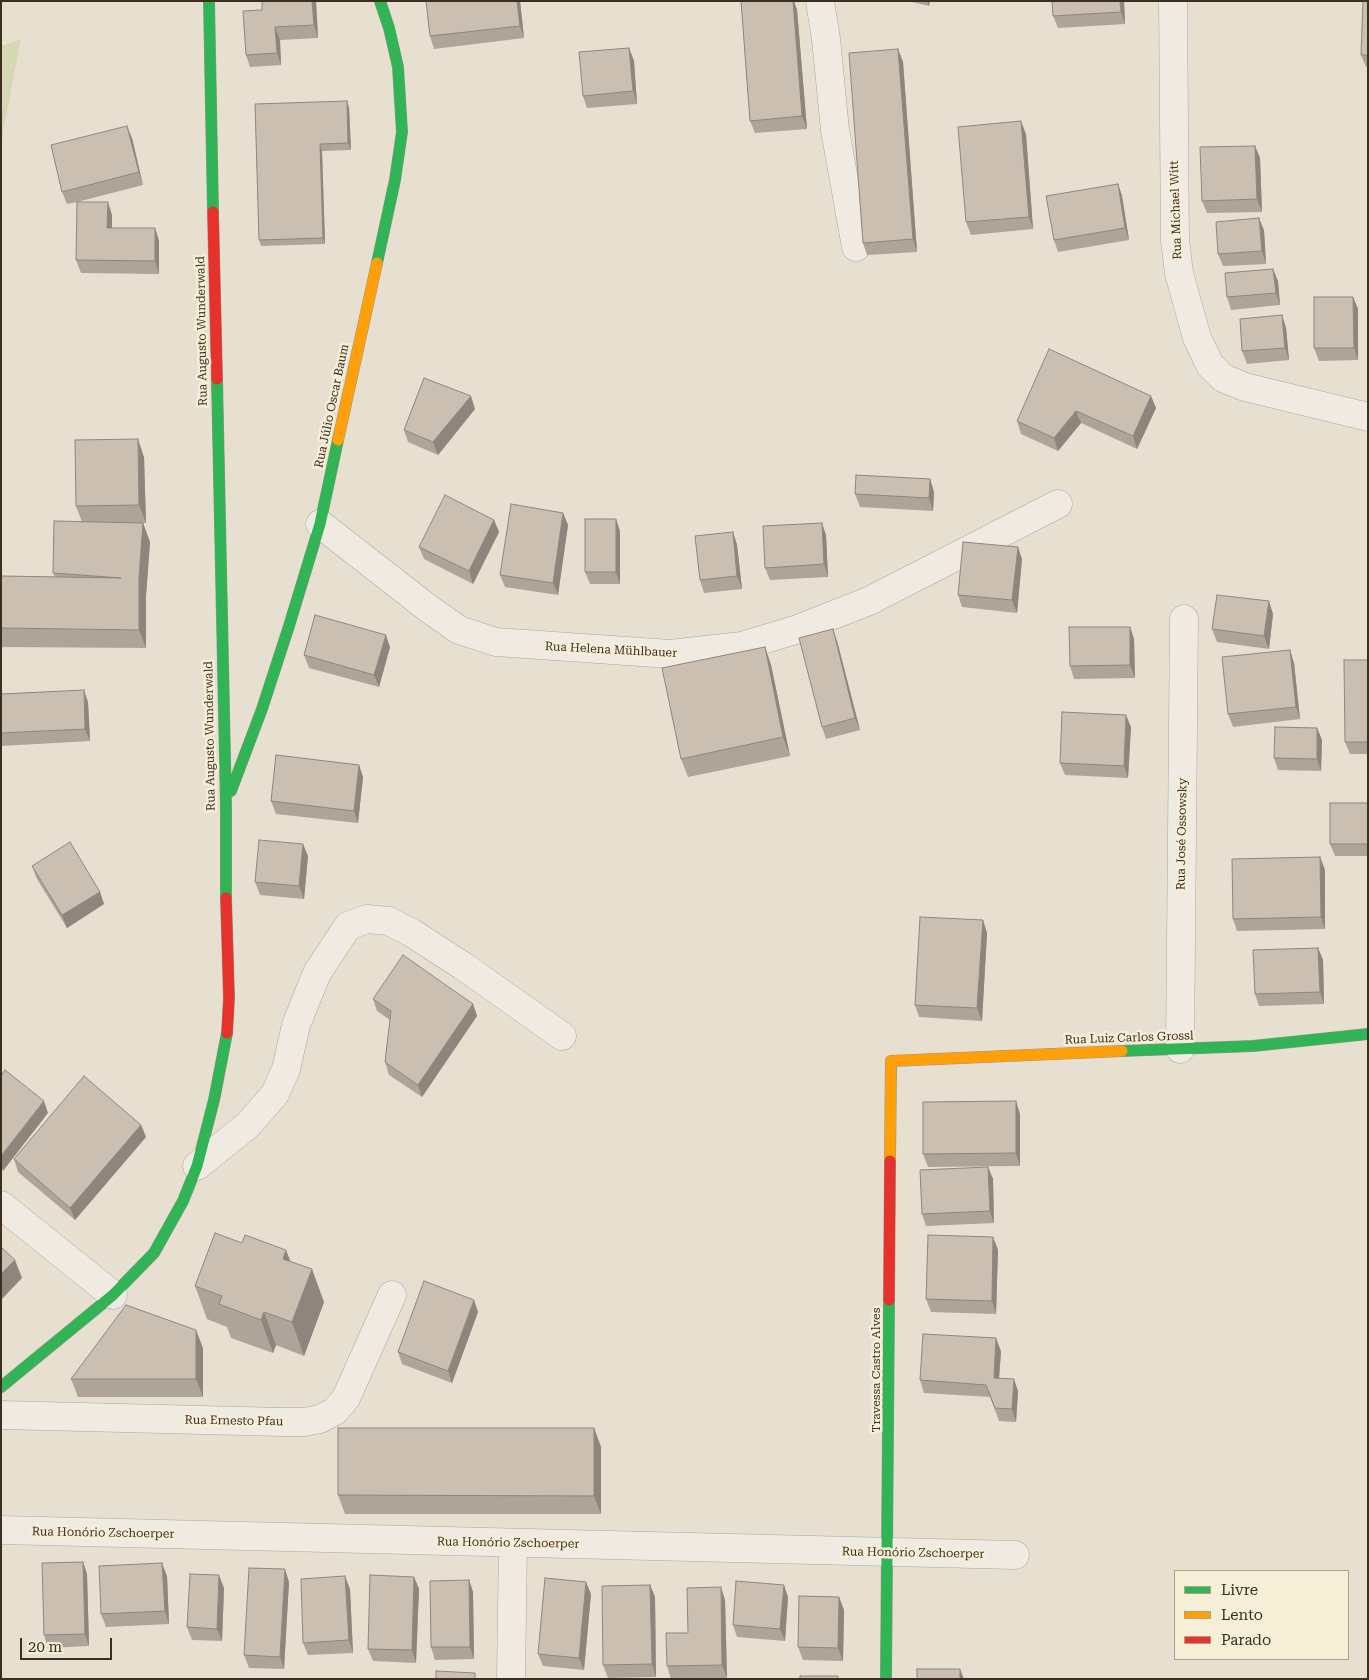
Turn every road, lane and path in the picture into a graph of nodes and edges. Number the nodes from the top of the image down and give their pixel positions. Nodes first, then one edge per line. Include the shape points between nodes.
1 (209, 1) edge
2 (380, 1) edge
3 (820, 1) edge
4 (1173, 1) edge
5 (856, 247) dead end
6 (1368, 417) edge
7 (1058, 504) dead end
8 (320, 524) junction
9 (1184, 620) dead end
10 (226, 807) junction
11 (1368, 1034) edge
12 (562, 1036) dead end
13 (1180, 1050) junction
14 (890, 1061) joint
15 (197, 1166) junction
16 (1, 1205) edge
17 (113, 1295) junction
18 (392, 1295) dead end
19 (1, 1387) edge
20 (1, 1416) edge
21 (1, 1530) edge
22 (513, 1543) junction
23 (888, 1552) junction
24 (1015, 1556) dead end
25 (511, 1679) edge
26 (886, 1679) edge

1 - 10 street, Rua Augusto Wunderwald
2 - 8 street, Rua Júlio Oscar Baum via 398,67 402,132 395,180
3 - 5 street via 838,153
4 - 6 street, Rua Michael Witt via 1175,240 1179,273 1197,338 1210,365 1223,378 1245,387
7 - 8 street, Rua Helena Mühlbauer via 870,601 795,630 742,646 670,654 496,642 460,630
8 - 10 street, Rua Júlio Oscar Baum via 265,700
9 - 13 street, Rua José Ossowsky
10 - 15 street, Rua Augusto Wunderwald via 229,998 226,1042
11 - 13 street, Rua Luiz Carlos Grossl
12 - 15 street via 412,933 388,921 361,921 348,926 317,973 296,1025 286,1069 275,1094 248,1126
13 - 14 street, Rua Luiz Carlos Grossl
14 - 23 street, Travessa Castro Alves
15 - 17 street, Rua Augusto Wunderwald via 183,1200 154,1253
16 - 17 street
17 - 19 street, Rua Augusto Wunderwald
18 - 20 street, Rua Ernesto Pfau via 346,1398 335,1411 320,1419 282,1422
21 - 22 street, Rua Honório Zschoerper
22 - 23 street, Rua Honório Zschoerper
22 - 25 street
23 - 24 street, Rua Honório Zschoerper
23 - 26 street, Travessa Castro Alves

